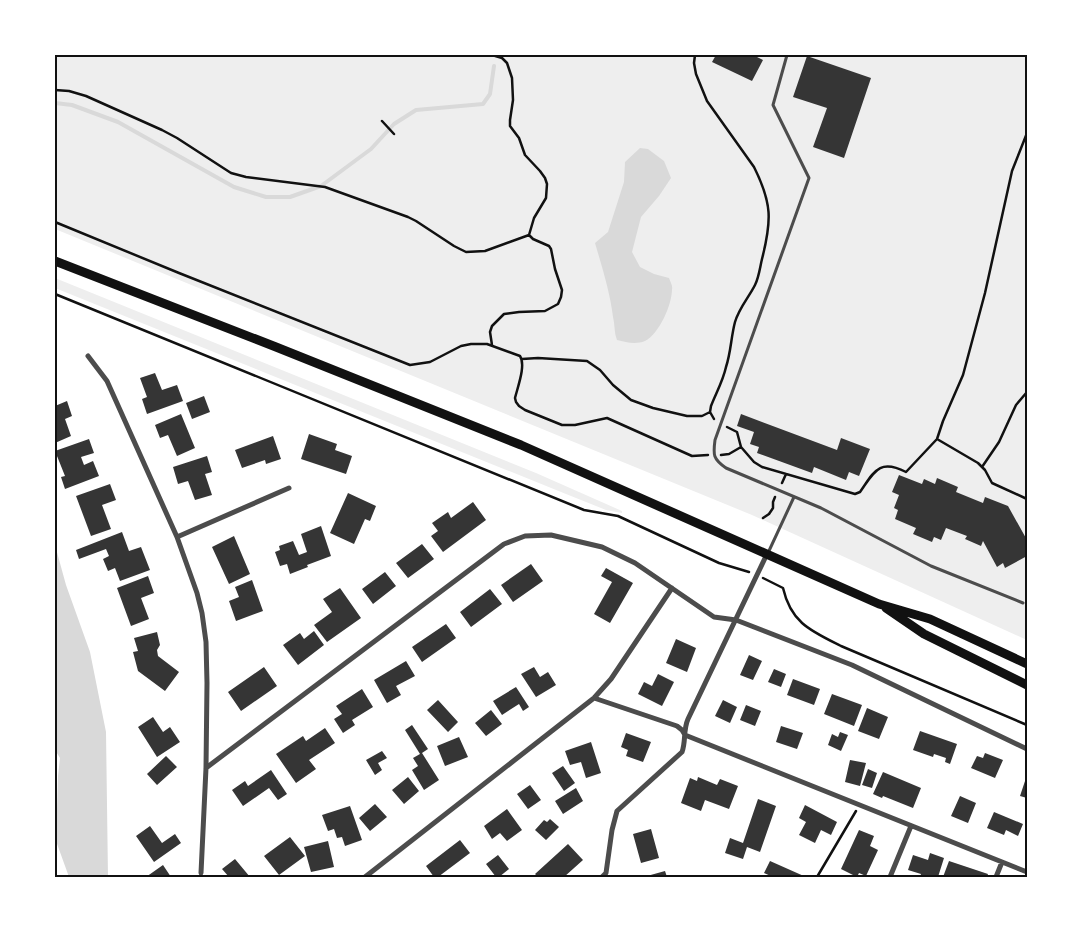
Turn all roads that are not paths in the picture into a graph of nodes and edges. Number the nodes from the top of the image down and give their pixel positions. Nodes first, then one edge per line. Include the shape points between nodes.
1 (787, 55) edge
2 (55, 262) edge
3 (88, 356) dead end
4 (289, 488) dead end
5 (794, 497) junction
6 (176, 537) junction
7 (767, 554) junction
8 (672, 588) junction
9 (1023, 603) dead end
10 (880, 604) junction
11 (736, 620) junction
12 (1027, 664) edge
13 (1027, 685) edge
14 (594, 698) junction
15 (685, 735) junction
16 (1027, 749) edge
17 (206, 768) junction
18 (911, 826) junction
19 (1002, 862) junction
20 (1027, 872) edge
21 (201, 873) dead end
22 (605, 876) edge
23 (365, 877) edge
24 (890, 877) edge
25 (996, 877) edge

1 - 5 lane via 773,105 809,178 715,440 714,455 726,468
2 - 7 main road via 521,445
3 - 6 street via 107,381
4 - 6 street
5 - 7 lane
5 - 9 lane via 931,566
6 - 17 street via 197,592 206,642
7 - 10 main road
7 - 11 street
8 - 11 street via 714,617
8 - 14 street via 611,679
8 - 17 street via 636,563 602,546 551,534 525,536 504,544
10 - 12 main road via 930,618
10 - 13 main road via 924,634
11 - 15 street via 688,719
11 - 16 street via 852,665
14 - 15 street via 677,726
14 - 23 street
15 - 18 street
15 - 22 street via 682,752 617,811
17 - 21 street
18 - 19 street
18 - 24 street
19 - 20 street
19 - 25 street

